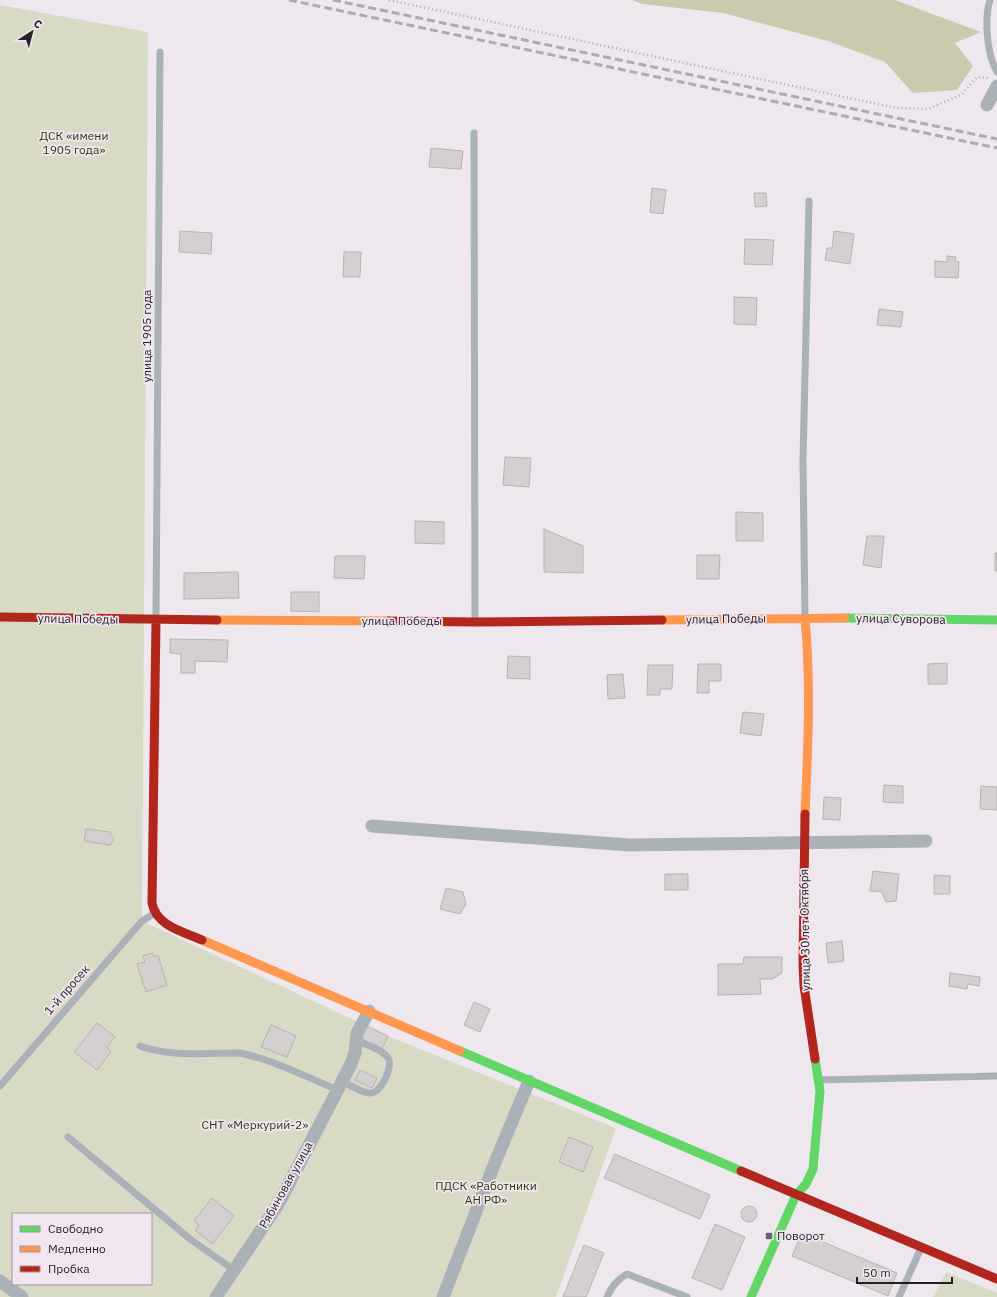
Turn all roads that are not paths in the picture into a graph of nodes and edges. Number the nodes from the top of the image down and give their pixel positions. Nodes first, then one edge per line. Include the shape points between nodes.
1 (990, 0) edge
2 (160, 52) dead end
3 (997, 72) edge
4 (994, 82) edge
5 (986, 105) dead end
6 (474, 133) dead end
7 (809, 200) dead end
8 (0, 617) edge
9 (805, 618) junction
10 (156, 620) junction
11 (997, 620) edge
12 (474, 622) junction
13 (372, 826) dead end
14 (926, 841) dead end
15 (804, 843) junction
16 (155, 913) junction
17 (368, 1011) junction
18 (356, 1040) junction
19 (140, 1046) dead end
20 (997, 1076) edge
21 (819, 1080) junction
22 (529, 1081) junction
23 (0, 1086) edge
24 (340, 1086) junction
25 (68, 1137) dead end
26 (796, 1195) junction
27 (921, 1248) junction
28 (234, 1270) junction
29 (997, 1279) edge
30 (0, 1281) edge
31 (22, 1297) edge
32 (216, 1297) edge
33 (443, 1297) edge
34 (607, 1297) edge
35 (687, 1297) edge
36 (751, 1297) edge
37 (899, 1297) edge

1 - 3 lane via 987,26 989,49 992,64
2 - 10 lane, улица 1905 года
4 - 5 street
6 - 12 lane
7 - 9 lane via 803,462
8 - 10 street, улица Победы
9 - 11 street, улица Суворова
9 - 12 street, улица Победы
9 - 15 street, улица 30 лет Октября via 808,651 808,752
10 - 12 street, улица Победы
10 - 16 street via 152,899
13 - 15 street via 629,845
14 - 15 street
15 - 21 street, улица 30 лет Октября via 804,986
16 - 17 street via 166,924
16 - 23 lane, 1-й просек via 142,921
17 - 18 street, Рябиновая улица
17 - 22 street
18 - 24 street, Рябиновая улица via 355,1053
18 - 24 lane via 383,1052 391,1065 381,1086 375,1092
19 - 24 lane via 165,1053 249,1055
20 - 21 lane
21 - 26 street, улица 30 лет Октября via 820,1097 813,1169 807,1185
22 - 26 street
22 - 33 street
24 - 28 street, Рябиновая улица via 279,1204
25 - 28 lane via 190,1239
26 - 27 street
26 - 36 street, улица 30 лет Октября
27 - 29 street
27 - 37 lane
28 - 32 street, Рябиновая улица
30 - 31 street
34 - 35 lane via 611,1288 627,1274

